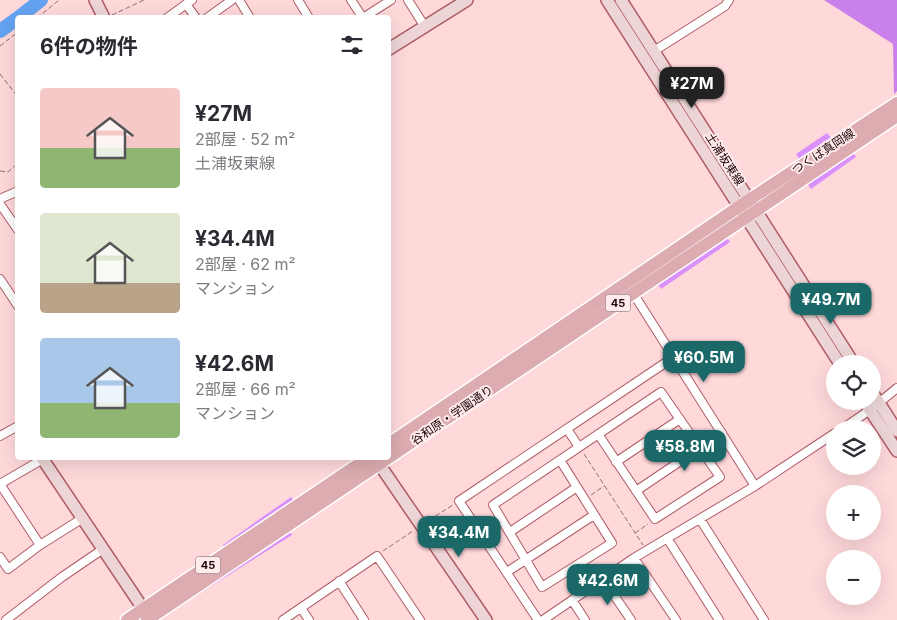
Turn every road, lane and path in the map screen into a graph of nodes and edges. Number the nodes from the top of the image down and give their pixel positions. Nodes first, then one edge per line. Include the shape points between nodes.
1 (60, 0) edge
2 (95, 0) edge
3 (144, 0) edge
4 (232, 0) edge
5 (239, 0) edge
6 (298, 0) edge
7 (351, 0) edge
8 (391, 0) edge
9 (408, 0) edge
10 (467, 0) edge
11 (607, 0) edge
12 (621, 0) edge
13 (189, 2) edge
14 (725, 2) edge
15 (41, 15) edge
16 (106, 15) edge
17 (111, 15) edge
18 (171, 15) edge
19 (195, 15) edge
20 (211, 15) edge
21 (248, 15) edge
22 (308, 15) edge
23 (361, 15) edge
24 (368, 15) edge
25 (425, 27) junction
26 (15, 34) edge
27 (0, 46) edge
28 (391, 49) edge
29 (654, 51) junction
30 (0, 74) edge
31 (15, 92) edge
32 (897, 103) edge
33 (897, 116) edge
34 (15, 166) edge
35 (0, 171) edge
36 (15, 192) edge
37 (0, 199) edge
38 (0, 204) edge
39 (748, 208) junction
40 (15, 226) edge
41 (0, 279) edge
42 (633, 293) junction
43 (15, 302) edge
44 (835, 355) edge
45 (848, 355) edge
46 (674, 357) junction
47 (897, 388) edge
48 (881, 398) edge
49 (865, 410) edge
50 (874, 410) edge
51 (876, 410) edge
52 (680, 419) junction
53 (853, 420) edge
54 (15, 428) edge
55 (567, 429) junction
56 (897, 431) edge
57 (598, 434) junction
58 (722, 434) junction
59 (0, 436) edge
60 (826, 439) edge
61 (391, 443) edge
62 (579, 447) junction
63 (700, 448) junction
64 (391, 449) edge
65 (897, 451) edge
66 (40, 460) edge
67 (44, 460) edge
68 (374, 460) edge
69 (560, 460) junction
70 (616, 462) junction
71 (0, 484) edge
72 (604, 486) junction
73 (755, 486) junction
74 (577, 487) junction
75 (636, 491) junction
76 (585, 499) junction
77 (594, 515) junction
78 (83, 518) junction
79 (655, 519) junction
80 (700, 519) junction
81 (510, 532) junction
82 (635, 533) junction
83 (667, 538) junction
84 (40, 545) junction
85 (103, 549) junction
86 (646, 550) junction
87 (0, 557) edge
88 (634, 558) junction
89 (526, 560) junction
90 (8, 569) junction
91 (507, 572) junction
92 (0, 576) edge
93 (603, 579) junction
94 (339, 582) junction
95 (572, 600) junction
96 (301, 608) junction
97 (147, 617) edge
98 (6, 620) edge
99 (127, 620) edge
100 (283, 620) edge
101 (309, 620) edge
102 (364, 620) edge
103 (420, 620) edge
104 (486, 620) edge
105 (538, 620) edge
106 (543, 620) edge
107 (585, 620) edge
108 (631, 620) edge
109 (676, 620) edge
110 (719, 620) edge
111 (764, 620) edge

1 - 15 path
2 - 16 main road
3 - 17 path
4 - 20 street
5 - 21 street
6 - 22 street
7 - 23 street
8 - 24 street
9 - 25 street
10 - 25 main road
11 - 39 main road, 土浦坂東線
12 - 29 main road, 土浦坂東線
13 - 18 street
13 - 19 street
14 - 29 street
25 - 28 main road
26 - 27 path
29 - 39 main road, 土浦坂東線
30 - 31 path
32 - 39 main road, つくば真岡線 / 45
33 - 39 main road, つくば真岡線 / 45
34 - 35 path via 8,172
36 - 37 street
38 - 40 street
39 - 42 main road, 谷和原・学園通り / 45
39 - 44 main road
39 - 45 main road
39 - 61 main road, 谷和原・学園通り / 45
41 - 43 street
42 - 46 street
42 - 64 main road, 谷和原・学園通り / 45
46 - 55 street
46 - 58 street
47 - 48 street
49 - 53 street
50 - 65 main road
51 - 56 main road
52 - 57 street via 661,392
52 - 63 street
52 - 70 street
54 - 59 street
55 - 62 street
55 - 91 street via 459,501
57 - 62 street
57 - 70 street
58 - 63 street
58 - 73 street
60 - 73 street
62 - 69 street
62 - 72 path
63 - 75 street
63 - 79 street via 720,477
66 - 71 street
67 - 78 main road
68 - 97 main road, 谷和原・学園通り / 45
68 - 104 main road
69 - 74 street
69 - 81 street via 494,505
70 - 75 street
71 - 84 street
72 - 76 path
72 - 82 path
73 - 80 street
74 - 76 street
74 - 81 street
75 - 79 street
76 - 77 street
77 - 89 street
77 - 89 street via 612,543 542,587
78 - 84 street
78 - 85 main road
79 - 82 path
80 - 83 street
80 - 111 street
81 - 89 street
82 - 86 path
83 - 86 street
83 - 110 street
84 - 90 street
85 - 97 main road
85 - 98 street
86 - 88 street
87 - 90 street
88 - 93 street
88 - 109 street
89 - 91 street
90 - 92 street
91 - 105 street
93 - 95 street
93 - 108 street
94 - 96 street
94 - 102 street
94 - 103 street via 377,556
95 - 106 street
95 - 107 street
96 - 100 street
96 - 101 street
97 - 99 main road, 谷和原・学園通り / 45

